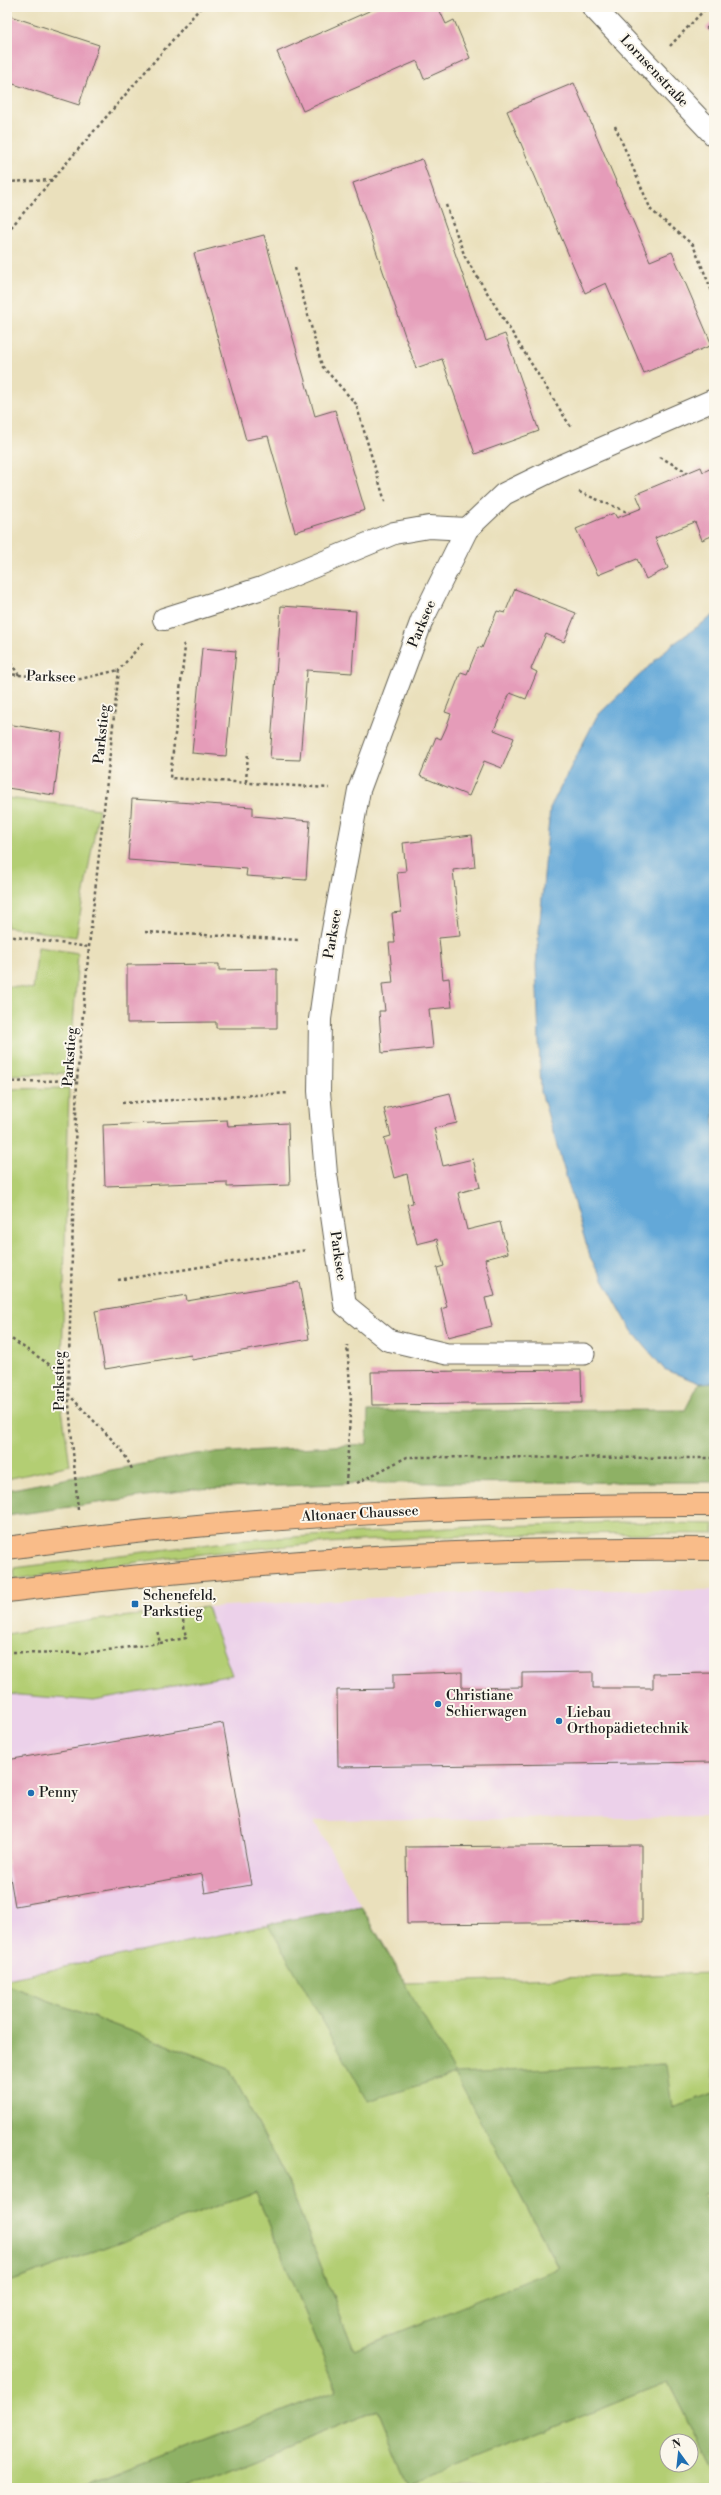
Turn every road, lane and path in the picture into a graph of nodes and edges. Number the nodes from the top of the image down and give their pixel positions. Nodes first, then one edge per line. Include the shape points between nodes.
1 (201, 7) edge
2 (594, 7) edge
3 (707, 7) edge
4 (668, 48) dead end
5 (616, 126) dead end
6 (714, 136) edge
7 (53, 180) junction
8 (7, 182) edge
9 (446, 205) dead end
10 (7, 232) edge
11 (295, 268) dead end
12 (714, 296) edge
13 (714, 400) edge
14 (589, 455) junction
15 (559, 467) junction
16 (630, 513) dead end
17 (467, 529) junction
18 (394, 533) junction
19 (164, 619) junction
20 (7, 658) edge
21 (119, 670) junction
22 (7, 674) edge
23 (19, 676) junction
24 (248, 752) dead end
25 (246, 782) junction
26 (359, 790) junction
27 (145, 932) dead end
28 (7, 936) edge
29 (331, 942) junction
30 (89, 947) junction
31 (77, 1080) junction
32 (7, 1082) edge
33 (319, 1091) junction
34 (122, 1103) dead end
35 (336, 1246) junction
36 (118, 1280) dead end
37 (345, 1305) junction
38 (7, 1336) edge
39 (388, 1340) joint
40 (584, 1354) dead end
41 (69, 1377) junction
42 (68, 1393) junction
43 (714, 1458) edge
44 (132, 1469) dead end
45 (714, 1505) edge
46 (78, 1514) dead end
47 (7, 1548) edge
48 (714, 1549) edge
49 (7, 1591) edge
50 (180, 1600) dead end
51 (157, 1630) dead end
52 (160, 1643) junction
53 (7, 1652) edge

1 - 7 path
2 - 6 street, Lornsenstraße
3 - 4 path
5 - 12 path via 651,210 693,245
7 - 8 path
7 - 10 path
9 - 14 path via 465,256
11 - 18 path via 322,366 356,404
13 - 14 street, Parksee
14 - 15 street, Parksee
15 - 16 path via 570,488
15 - 17 street, Parksee via 504,494
17 - 18 street via 429,528
17 - 26 street, Parksee via 422,620
18 - 19 street via 262,588
19 - 21 path
19 - 25 path via 185,647 170,778
20 - 23 path
21 - 23 path, Parksee via 76,680
21 - 30 path, Parkstieg
22 - 23 path, Parksee
24 - 25 path
25 - 26 path
26 - 29 street, Parksee
27 - 29 path
28 - 30 path
29 - 33 street, Parksee via 320,1019
30 - 31 path, Parkstieg
31 - 32 path
31 - 41 path, Parkstieg
33 - 34 path
33 - 35 street, Parksee
35 - 36 path
35 - 37 street, Parksee
37 - 39 street
37 - 43 path via 351,1398 346,1488 407,1457
38 - 41 path
39 - 40 lane via 447,1354
41 - 42 path, Parkstieg
42 - 44 path via 122,1450
42 - 46 path, Parkstieg
45 - 47 main road, Altonaer Chaussee via 596,1504 451,1508 199,1525
48 - 49 main road via 446,1552 209,1568
50 - 52 path via 186,1638
51 - 52 path
52 - 53 path via 85,1653

